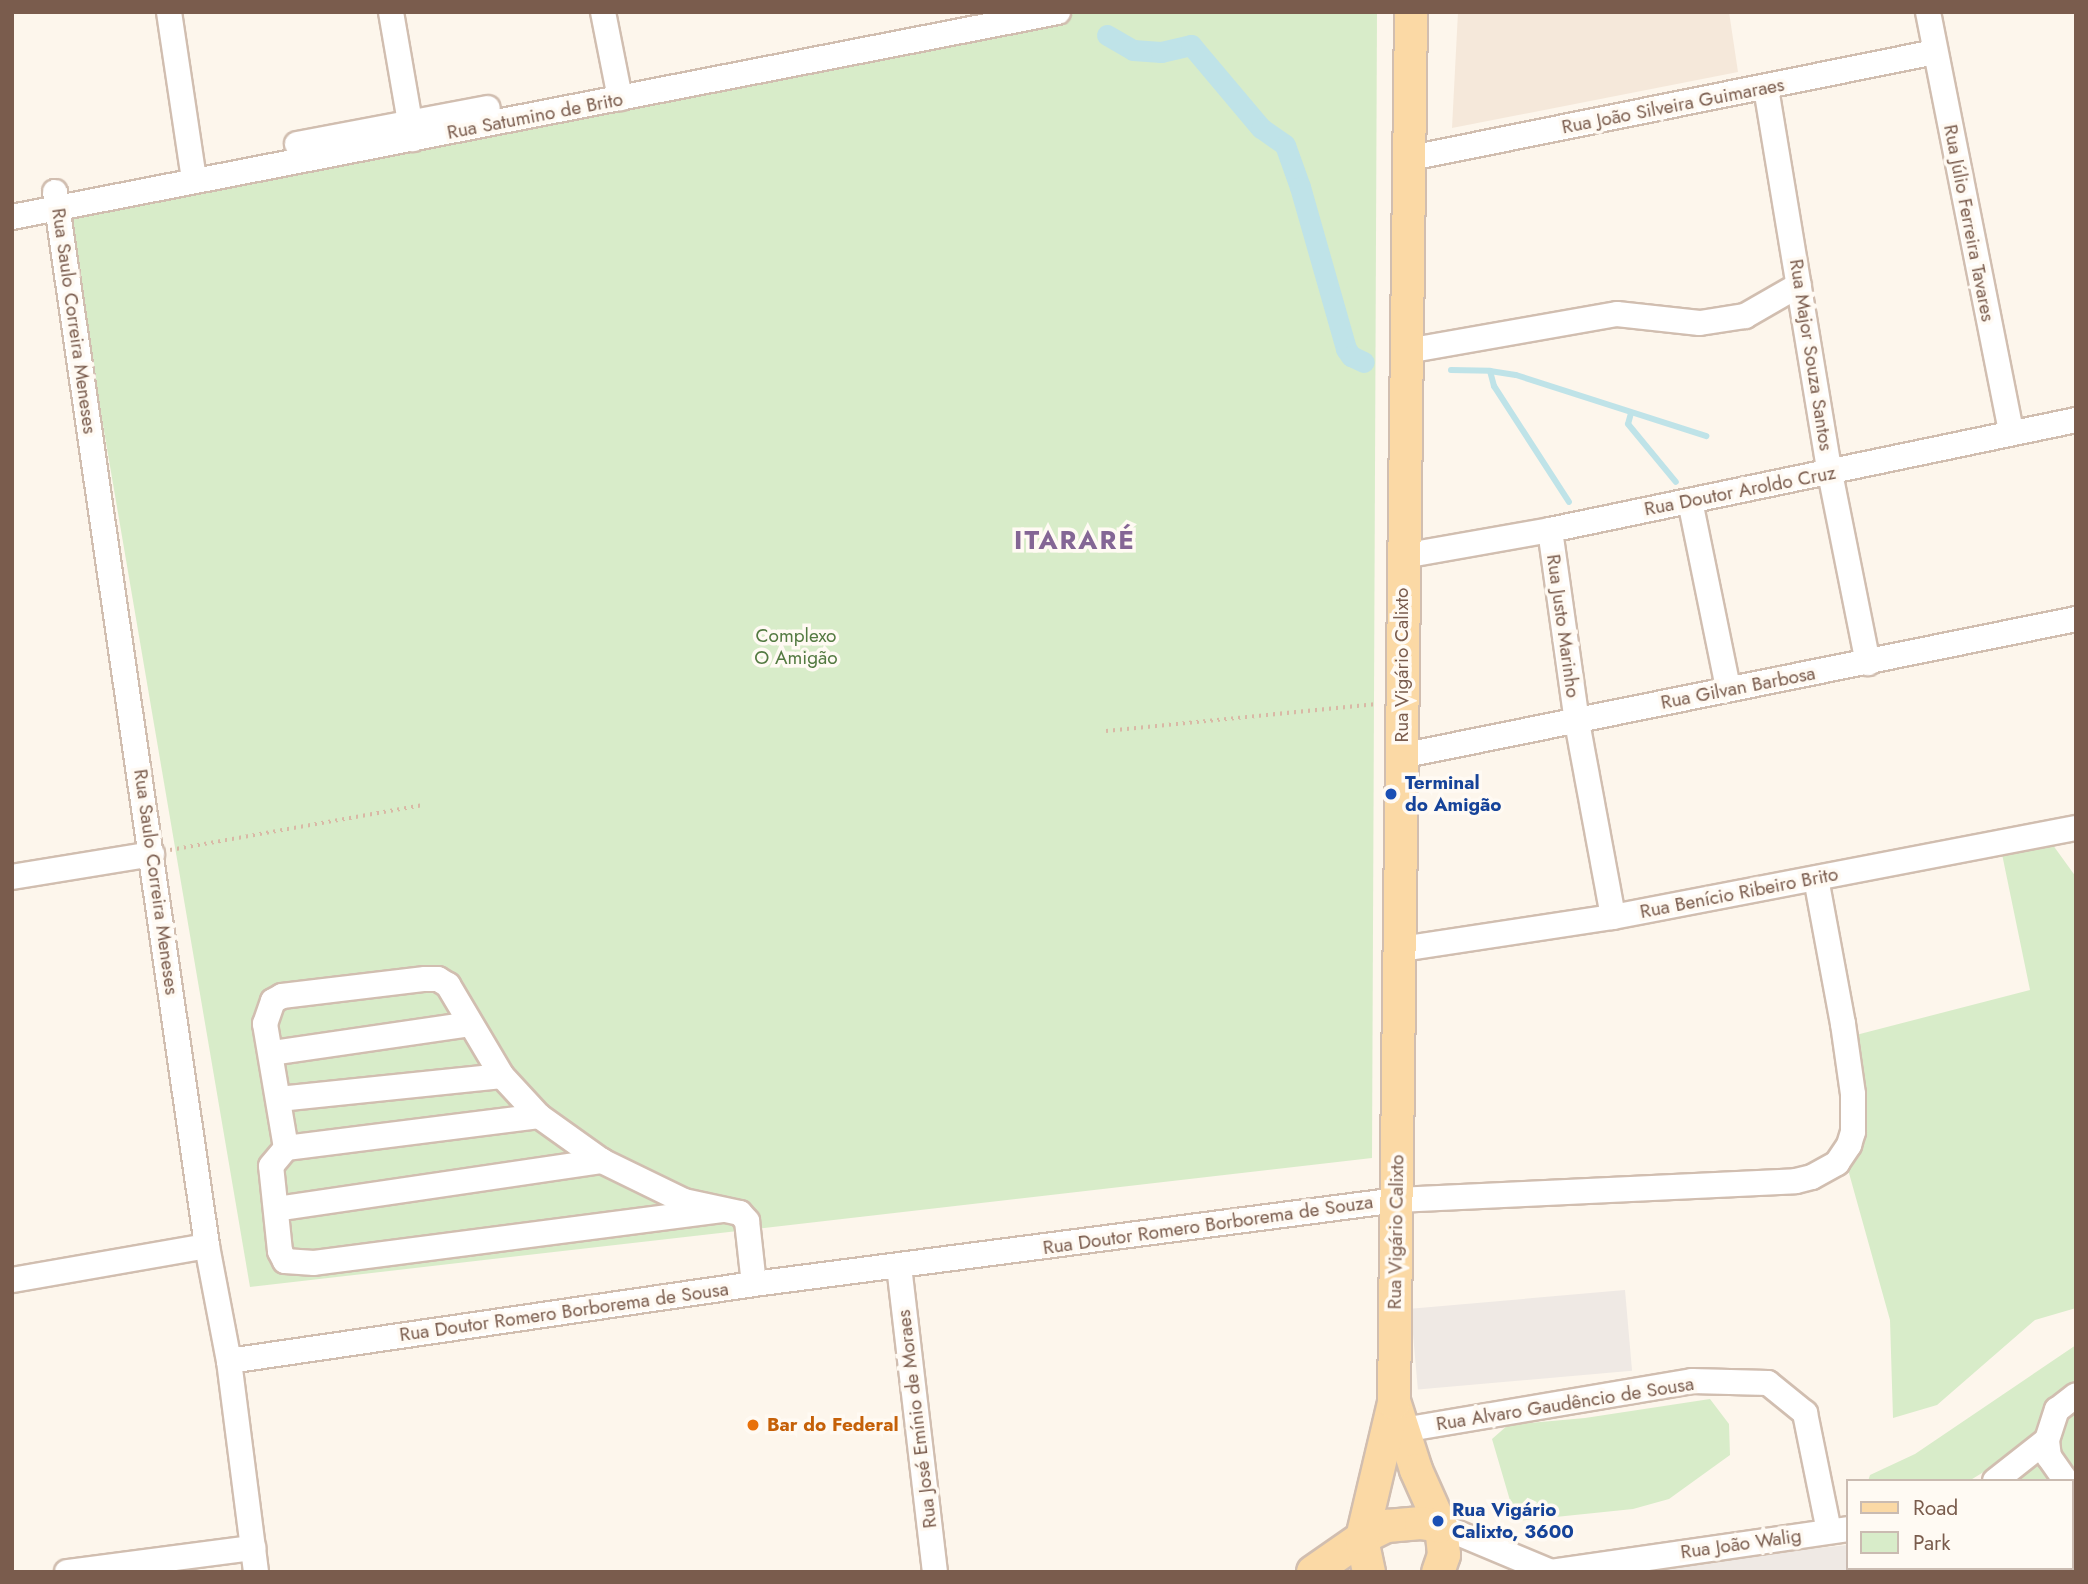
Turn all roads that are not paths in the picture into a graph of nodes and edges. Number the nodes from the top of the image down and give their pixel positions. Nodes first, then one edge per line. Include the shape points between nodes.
1 (169, 12) edge
2 (391, 12) edge
3 (603, 12) edge
4 (973, 12) edge
5 (1058, 12) edge
6 (1411, 12) edge
7 (1928, 12) edge
8 (1935, 52) junction
9 (1766, 88) junction
10 (619, 91) junction
11 (412, 131) junction
12 (1411, 158) junction
13 (193, 172) junction
14 (12, 200) edge
15 (57, 200) junction
16 (12, 217) edge
17 (1799, 285) junction
18 (1407, 351) junction
19 (2076, 420) edge
20 (2011, 433) junction
21 (1830, 473) junction
22 (1690, 501) junction
23 (1550, 530) junction
24 (1403, 556) junction
25 (2076, 619) edge
26 (1868, 663) junction
27 (1728, 688) junction
28 (1577, 722) junction
29 (1401, 756) junction
30 (2076, 828) edge
31 (152, 854) junction
32 (12, 877) edge
33 (1816, 878) junction
34 (1613, 917) junction
35 (1401, 948) junction
36 (470, 1024) junction
37 (272, 1053) junction
38 (502, 1076) junction
39 (279, 1099) junction
40 (539, 1116) junction
41 (286, 1148) junction
42 (603, 1161) junction
43 (1396, 1200) junction
44 (276, 1209) junction
45 (722, 1210) junction
46 (207, 1246) junction
47 (898, 1266) junction
48 (12, 1280) edge
49 (754, 1284) junction
50 (229, 1361) junction
51 (2076, 1395) edge
52 (1399, 1416) junction
53 (2047, 1440) junction
54 (1998, 1479) edge
55 (2065, 1479) edge
56 (1441, 1526) junction
57 (1839, 1530) edge
58 (1362, 1538) junction
59 (254, 1560) edge
60 (66, 1572) edge
61 (935, 1572) edge
62 (1313, 1572) edge
63 (1369, 1572) edge
64 (1438, 1572) edge
65 (1551, 1572) edge

1 - 13 street
2 - 11 street
3 - 10 street
4 - 10 street, Rua Satumino de Brito
5 - 10 street, Rua Satumino de Brito
6 - 12 main road, Rua Vigário Calixto
7 - 8 street, Rua Júlio Ferreira Tavares
8 - 9 street, Rua João Silveira Guimaraes
8 - 20 street, Rua Júlio Ferreira Tavares
9 - 12 street, Rua João Silveira Guimaraes
9 - 17 street, Rua Major Souza Santos
10 - 11 street, Rua Satumino de Brito
11 - 13 street, Rua Satumino de Brito
12 - 18 main road, Rua Vigário Calixto
13 - 15 street, Rua Satumino de Brito
14 - 15 street, Rua Satumino de Brito
15 - 16 street, Rua Satumino de Brito
15 - 31 street, Rua Saulo Correira Meneses
17 - 18 street via 1745,316 1700,323 1617,314
17 - 21 street, Rua Major Souza Santos
18 - 24 main road, Rua Vigário Calixto
19 - 20 street, Rua Doutor Aroldo Cruz
20 - 21 street, Rua Doutor Aroldo Cruz
21 - 22 street, Rua Doutor Aroldo Cruz
21 - 26 street, Rua Major Souza Santos
22 - 23 street, Rua Doutor Aroldo Cruz
22 - 27 street
23 - 24 street, Rua Doutor Aroldo Cruz
23 - 28 street, Rua Justo Marinho
24 - 29 main road, Rua Vigário Calixto
25 - 26 street, Rua Gilvan Barbosa
26 - 27 street, Rua Gilvan Barbosa
27 - 28 street, Rua Gilvan Barbosa
28 - 29 street, Rua Gilvan Barbosa
28 - 34 street, Rua Justo Marinho
29 - 35 main road, Rua Vigário Calixto
30 - 33 street, Rua Benício Ribeiro Brito
31 - 32 street
31 - 46 street, Rua Saulo Correira Meneses
33 - 34 street, Rua Benício Ribeiro Brito
33 - 43 street, Rua Doutor Romero Borborema de Souza via 1853,1094 1853,1132 1837,1163 1796,1181
34 - 35 street, Rua Benício Ribeiro Brito
35 - 43 main road, Rua Vigário Calixto
36 - 37 street
36 - 37 street via 448,985 438,979 282,996 273,1000 265,1024
36 - 38 street
37 - 39 street
38 - 39 street
38 - 40 street
39 - 41 street
40 - 41 street
40 - 42 street
41 - 44 street via 271,1167
42 - 44 street
42 - 45 street via 684,1201
43 - 47 street, Rua Doutor Romero Borborema de Souza
43 - 52 main road, Rua Vigário Calixto
44 - 45 street via 280,1251 285,1261 296,1264
45 - 49 street via 740,1213 747,1221
46 - 48 street
46 - 50 street, Rua Saulo Correira Meneses
47 - 49 street, Rua Doutor Romero Borborema de Sousa
47 - 61 street, Rua José Emínio de Moraes
49 - 50 street, Rua Doutor Romero Borborema de Sousa
50 - 59 street, Rua Saulo Correira Meneses
51 - 53 street via 2057,1410
52 - 56 main road, Rua Vigário Calixto
52 - 57 street, Rua Alvaro Gaudêncio de Sousa via 1692,1381 1768,1383 1805,1413
52 - 58 main road, Rua Vigário Calixto
53 - 54 street
53 - 55 street via 2049,1457
56 - 58 main road via 1401,1524
56 - 64 main road, Rua Vigário Calixto via 1444,1555
56 - 65 street, Rua João Walig
57 - 65 street, Rua João Walig
58 - 62 main road
58 - 63 main road, Rua Vigário Calixto
59 - 60 street

